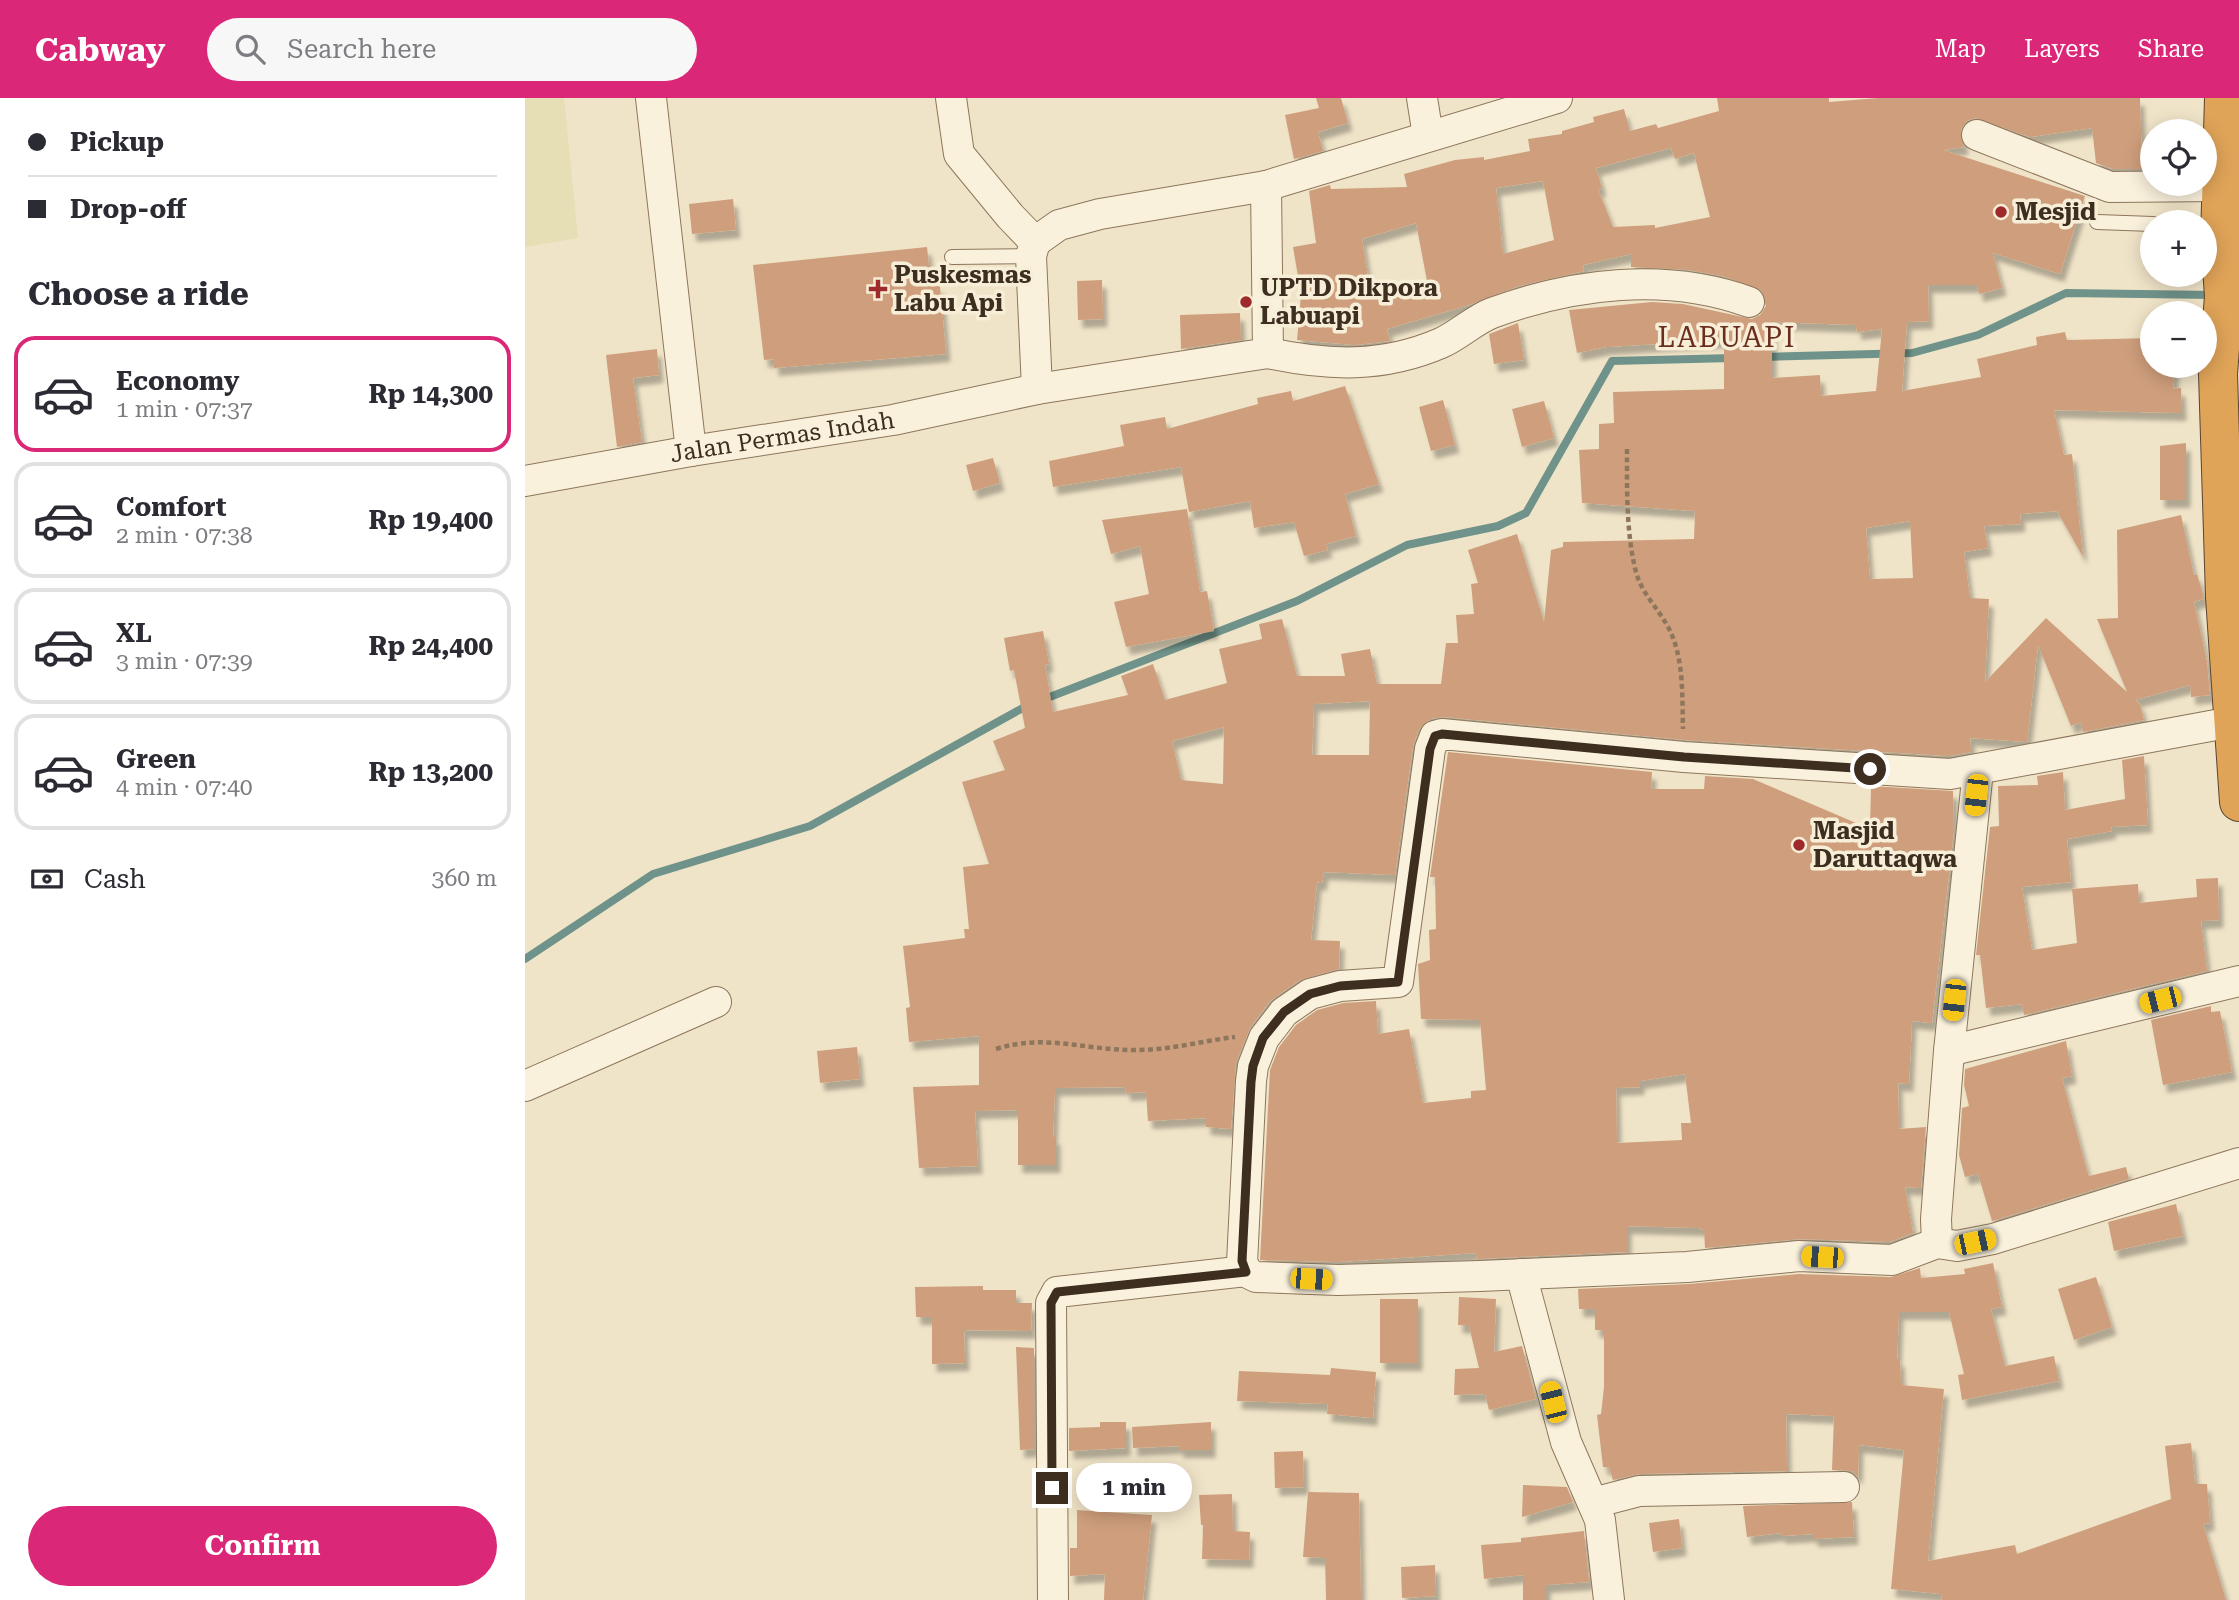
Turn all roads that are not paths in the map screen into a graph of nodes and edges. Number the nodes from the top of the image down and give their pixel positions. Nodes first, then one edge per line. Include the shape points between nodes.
1 (651, 98) edge
2 (951, 98) edge
3 (1422, 98) edge
4 (1557, 98) edge
5 (2224, 98) edge
6 (1977, 135) dead end
7 (1428, 136) junction
8 (1266, 186) junction
9 (2221, 186) junction
10 (2217, 216) edge
11 (2097, 222) dead end
12 (2140, 224) edge
13 (2217, 245) edge
14 (1033, 249) junction
15 (952, 257) dead end
16 (1749, 302) dead end
17 (2229, 333) edge
18 (1268, 353) junction
19 (1037, 389) junction
20 (691, 451) junction
21 (525, 481) edge
22 (2231, 546) edge
23 (2232, 722) junction
24 (1978, 770) junction
25 (2239, 802) edge
26 (2239, 981) edge
27 (716, 1002) dead end
28 (1949, 1051) junction
29 (525, 1086) edge
30 (2239, 1163) edge
31 (1937, 1244) junction
32 (1246, 1272) junction
33 (1521, 1274) junction
34 (1844, 1487) dead end
35 (1593, 1503) junction
36 (1053, 1600) edge
37 (1609, 1600) edge

1 - 20 street
2 - 14 street via 959,154
3 - 7 street
4 - 7 street
5 - 9 highway
6 - 9 street via 2110,187
7 - 8 street
8 - 14 street via 1059,225
8 - 18 street
9 - 10 highway
11 - 12 lane
13 - 17 highway
14 - 15 lane
14 - 19 street
16 - 18 street via 1678,286 1615,283 1492,314 1442,343 1398,356 1349,364 1315,363
17 - 22 highway
18 - 19 street, Jalan Permas Indah
19 - 20 street, Jalan Permas Indah via 893,420
20 - 21 street, Jalan Permas Indah
22 - 23 highway
23 - 24 street
23 - 25 highway
24 - 28 street
24 - 32 street via 1949,774 1435,736 1398,982 1340,986 1310,994 1284,1012 1263,1038 1253,1066 1242,1261
26 - 28 street
27 - 29 street
28 - 31 street
30 - 31 street via 1993,1239 1957,1246
31 - 33 street via 1892,1260 1799,1256 1687,1267
32 - 33 street via 1338,1280
32 - 36 street via 1057,1292 1051,1303
33 - 35 street via 1566,1442
34 - 35 street via 1639,1491
35 - 37 street via 1600,1520

